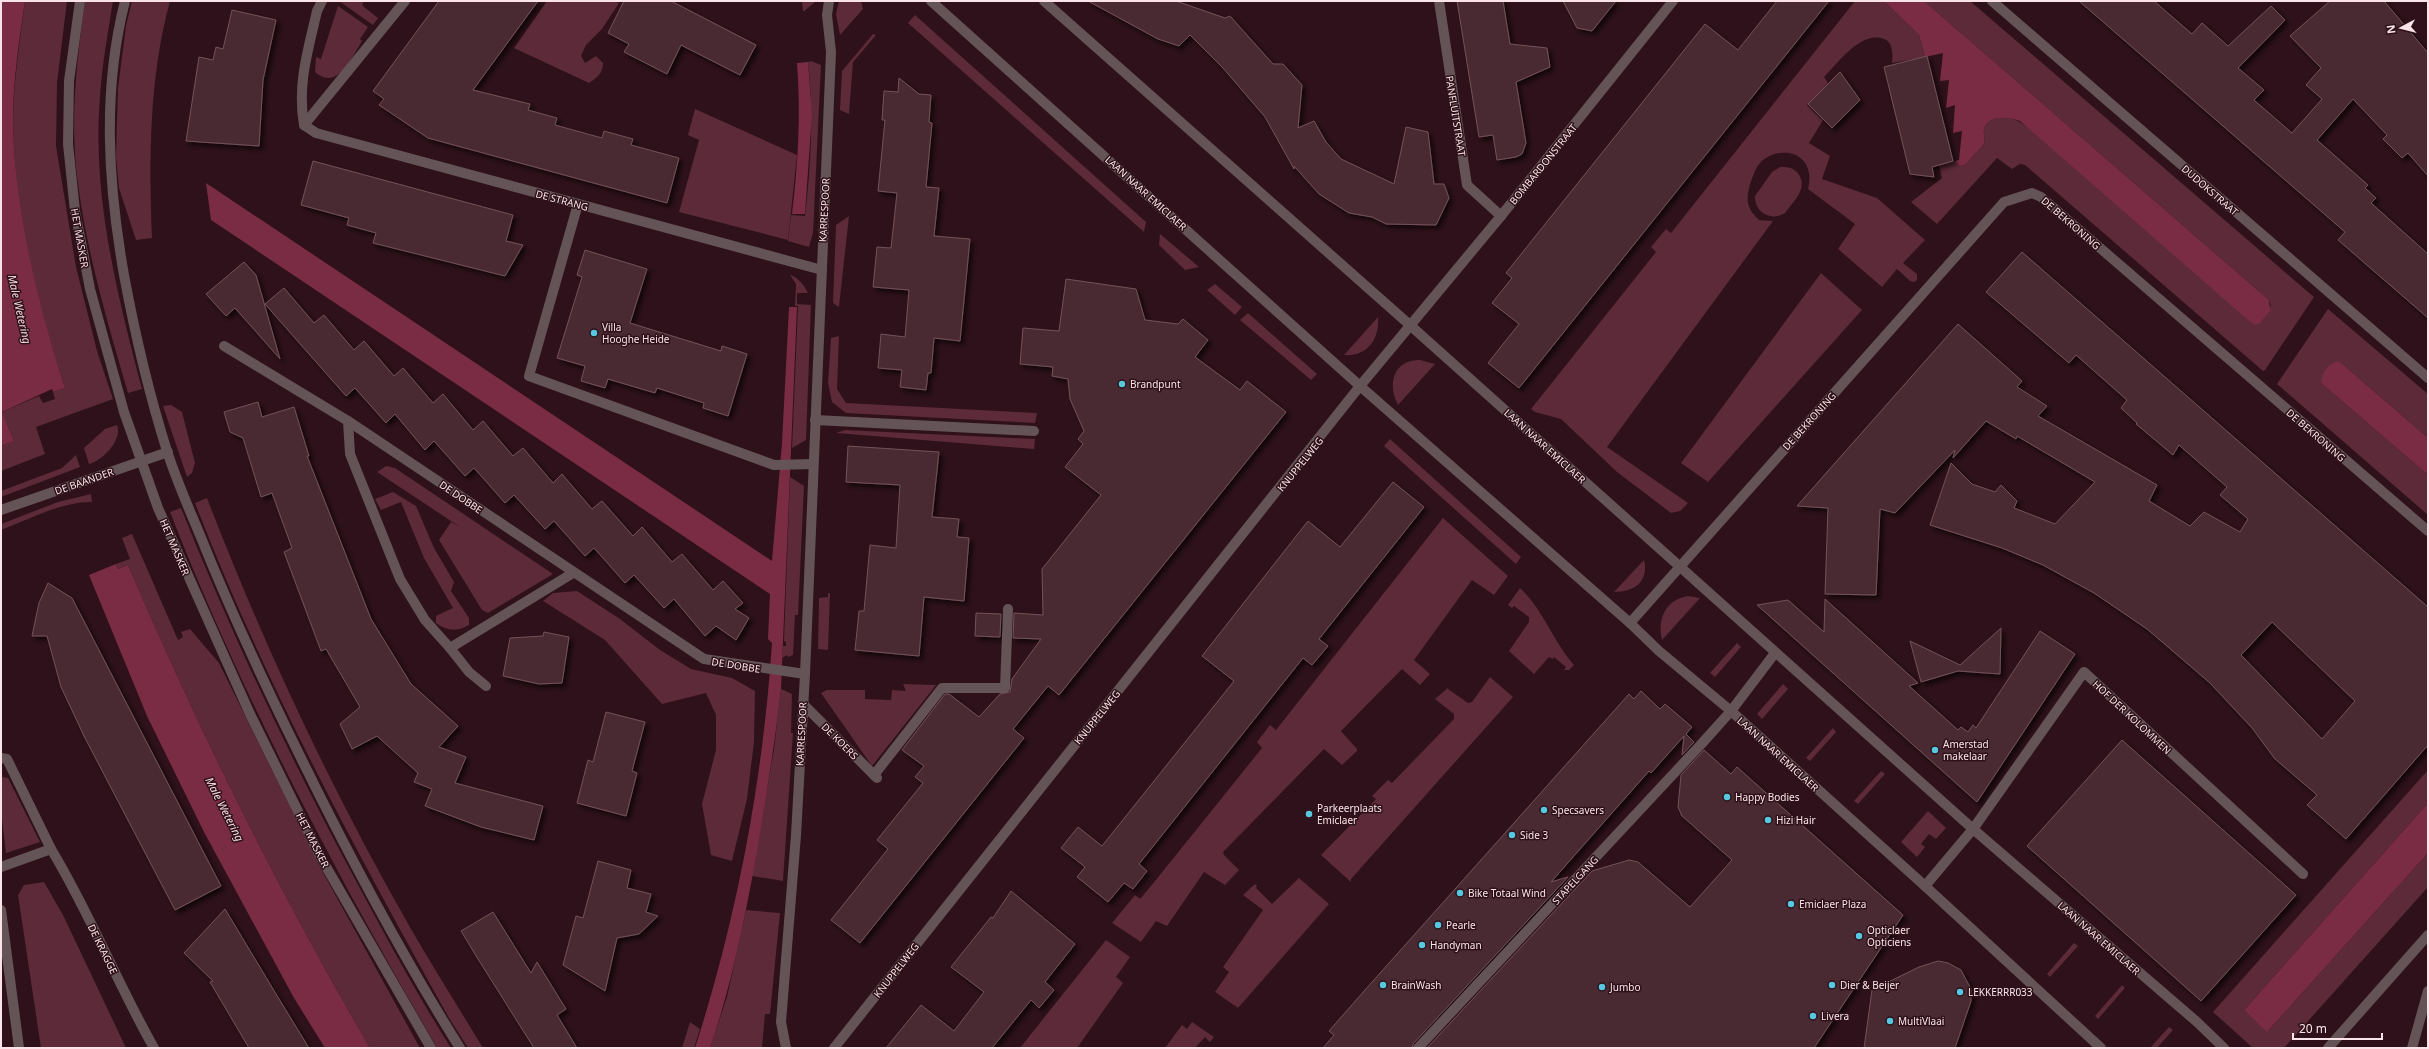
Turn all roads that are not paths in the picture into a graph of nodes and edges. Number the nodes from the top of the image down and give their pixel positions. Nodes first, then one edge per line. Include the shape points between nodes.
1 (80, 1) edge
2 (125, 1) edge
3 (322, 1) edge
4 (405, 1) edge
5 (829, 1) edge
6 (931, 1) edge
7 (1044, 1) edge
8 (1438, 1) edge
9 (1673, 1) edge
10 (1992, 1) edge
11 (304, 125) junction
12 (578, 204) junction
13 (1501, 216) junction
14 (822, 270) junction
15 (1410, 326) junction
16 (224, 346) dead end
17 (2428, 378) edge
18 (1360, 386) junction
19 (815, 420) junction
20 (348, 421) junction
21 (1034, 431) dead end
22 (168, 452) junction
23 (142, 462) junction
24 (813, 464) junction
25 (1, 510) edge
26 (2428, 531) edge
27 (1680, 567) junction
28 (573, 573) junction
29 (1008, 609) dead end
30 (1630, 623) junction
31 (450, 648) junction
32 (1776, 652) junction
33 (805, 674) junction
34 (486, 686) dead end
35 (803, 704) junction
36 (1731, 711) junction
37 (1, 758) edge
38 (1973, 829) junction
39 (50, 849) junction
40 (1, 867) edge
41 (2303, 874) dead end
42 (1925, 886) junction
43 (1, 910) edge
44 (2428, 935) edge
45 (2428, 991) edge
46 (19, 1048) edge
47 (154, 1048) edge
48 (431, 1048) edge
49 (460, 1048) edge
50 (786, 1048) edge
51 (834, 1048) edge
52 (1418, 1048) edge
53 (2101, 1048) edge
54 (2224, 1048) edge
55 (2328, 1048) edge
56 (2412, 1048) edge

1 - 23 street, HET MASKER via 68,96 68,144 75,211 90,289 124,412
2 - 22 street via 113,60 108,120 110,168 117,237 130,309
3 - 11 street via 317,11 301,81
4 - 11 street
5 - 14 street, KARRESPOOR via 827,15 831,52
6 - 18 street, LAAN NAAR EMICLAER
7 - 15 street, LAAN NAAR EMICLAER
8 - 13 street, PANFLUITSTRAAT via 1467,185
9 - 13 street, BOMBARDONSTRAAT
10 - 17 street, DUDOKSTRAAT
11 - 12 street, DE STRANG via 316,133 336,139
12 - 14 street, DE STRANG
12 - 24 street via 529,376 774,465
13 - 15 street, BOMBARDONSTRAAT
14 - 19 street, KARRESPOOR
15 - 18 street
15 - 27 street, LAAN NAAR EMICLAER
16 - 20 street, DE DOBBE
18 - 30 street, LAAN NAAR EMICLAER
18 - 51 street, KNUPPELWEG
19 - 21 street
19 - 24 street, KARRESPOOR
20 - 28 street, DE DOBBE
20 - 31 street via 350,454 400,579 425,620
22 - 23 street, DE BAANDER
22 - 49 street via 226,600 274,703 348,852 426,994
23 - 25 street, DE BAANDER
23 - 48 street, HET MASKER via 158,508 253,721 321,858
24 - 33 street, KARRESPOOR
26 - 27 street, DE BEKRONING via 2041,197 2032,193 2004,202
27 - 30 street
27 - 32 street, LAAN NAAR EMICLAER
28 - 31 street
28 - 33 street, DE DOBBE via 704,659
29 - 35 street, DE KOERS via 1005,688 942,688 875,776
30 - 36 street, LAAN NAAR EMICLAER via 1659,652
31 - 34 street via 469,672
32 - 36 street, STAPELGANG
32 - 38 street, LAAN NAAR EMICLAER
33 - 35 street, KARRESPOOR
35 - 50 street, KARRESPOOR via 796,835 781,1022
36 - 42 street, LAAN NAAR EMICLAER
36 - 52 street, STAPELGANG
37 - 39 street, DE KRAGGE via 6,759
38 - 41 street, HOF DER KOLOMMEN via 2084,672
38 - 42 street
38 - 54 street, LAAN NAAR EMICLAER
39 - 40 street
39 - 47 street, DE KRAGGE via 72,884 129,1004
42 - 53 street, LAAN NAAR EMICLAER
43 - 46 street
44 - 55 street
45 - 56 street

